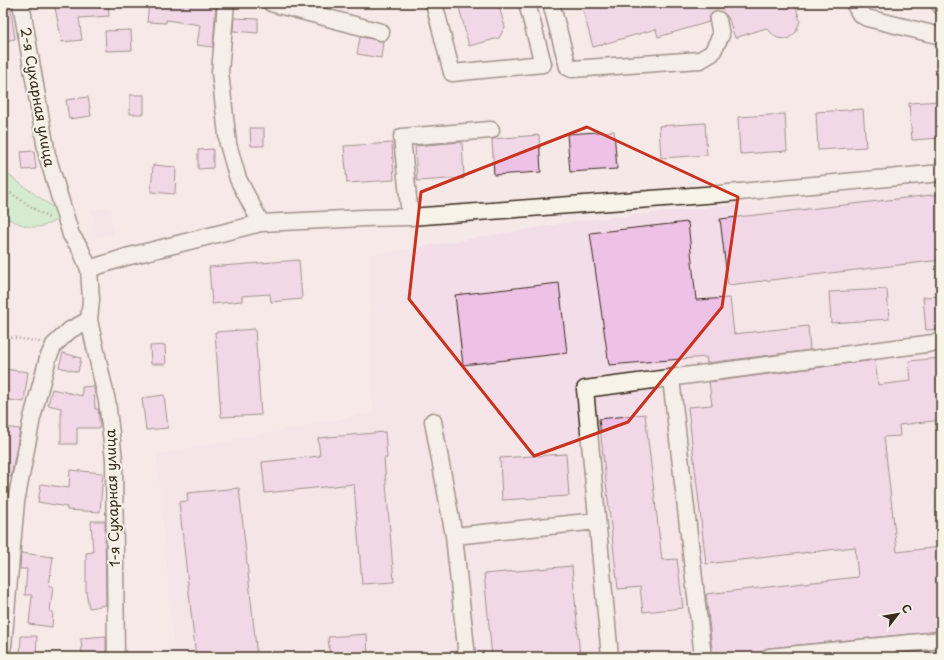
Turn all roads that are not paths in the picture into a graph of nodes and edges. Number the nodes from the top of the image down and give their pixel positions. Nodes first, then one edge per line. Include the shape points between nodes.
1 (21, 3) edge
2 (226, 3) edge
3 (271, 3) edge
4 (434, 3) edge
5 (527, 3) edge
6 (551, 3) edge
7 (854, 3) edge
8 (939, 3) edge
9 (941, 6) edge
10 (718, 20) tunnel mouth
11 (381, 32) dead end
12 (941, 36) edge
13 (567, 62) junction
14 (543, 64) junction
15 (491, 130) dead end
16 (941, 173) edge
17 (410, 217) junction
18 (261, 223) junction
19 (89, 269) junction
20 (89, 320) junction
21 (941, 342) edge
22 (671, 378) junction
23 (433, 421) dead end
24 (597, 521) junction
25 (454, 536) junction
26 (941, 640) edge
27 (3, 646) edge
28 (116, 657) edge
29 (467, 657) edge
30 (610, 657) edge
31 (703, 657) edge
32 (769, 657) edge

1 - 19 street, 2-я Сухарная улица via 47,155 71,236 80,248
2 - 18 street via 220,72 228,144 238,179
3 - 11 street
4 - 14 street via 452,73
5 - 14 street
6 - 13 street
7 - 12 street via 860,14 867,18
8 - 9 street
10 - 13 street via 721,35 712,53 700,60 572,69 568,67
13 - 14 street
15 - 17 street via 402,137
16 - 17 street via 718,194
17 - 18 street
18 - 19 street
19 - 20 street, 1-я Сухарная улица
20 - 27 street via 70,330 54,345 32,418 16,502
20 - 28 street, 1-я Сухарная улица via 107,401 114,459
21 - 22 street
22 - 24 street via 585,389
22 - 31 street
23 - 25 street
24 - 25 street
24 - 30 street
25 - 29 street
26 - 32 street

